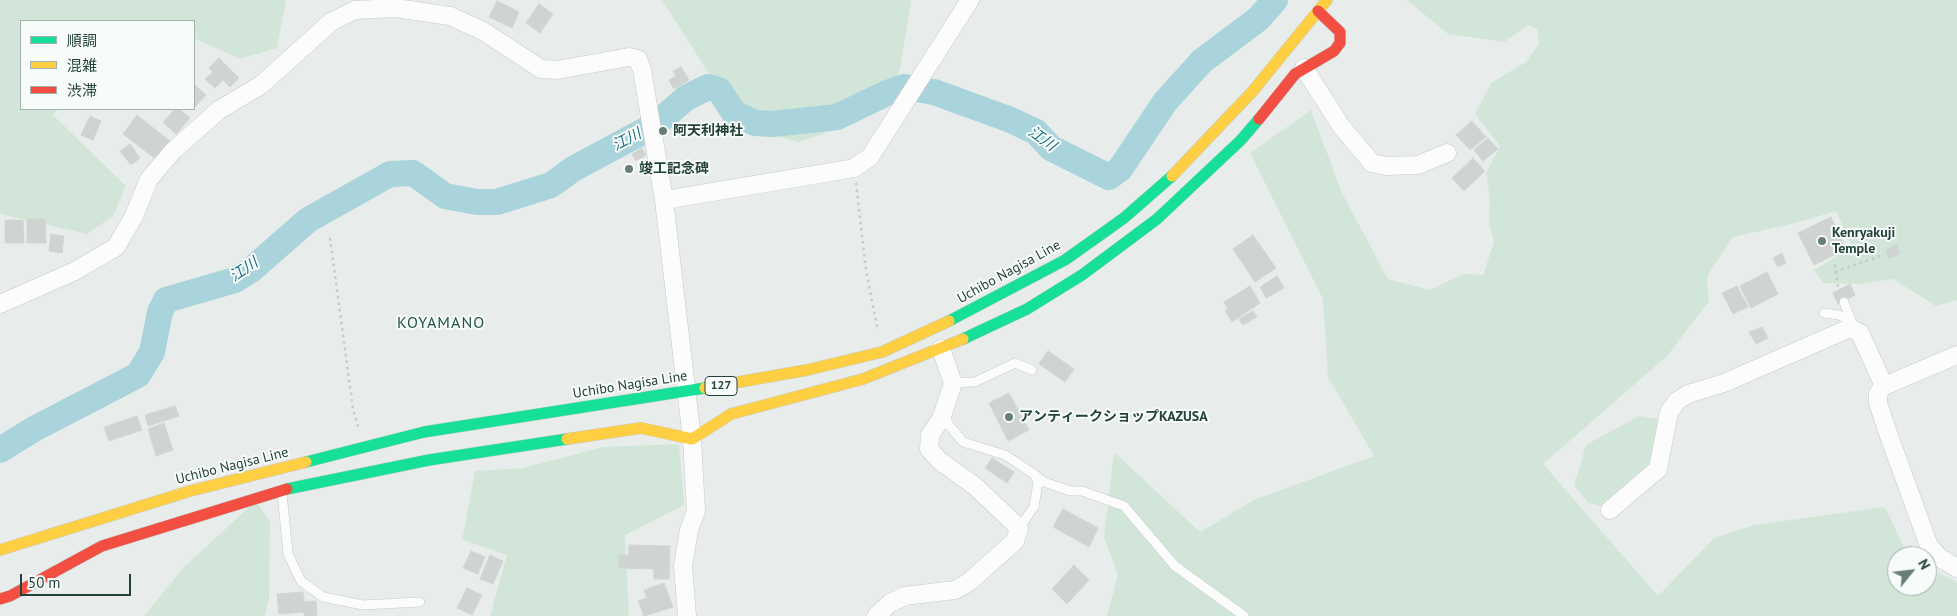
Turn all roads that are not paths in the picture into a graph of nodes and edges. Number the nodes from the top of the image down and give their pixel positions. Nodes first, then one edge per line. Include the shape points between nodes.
1 (970, 0) edge
2 (1327, 0) edge
3 (1318, 11) junction
4 (1304, 68) junction
5 (1447, 153) dead end
6 (664, 200) junction
7 (1844, 302) dead end
8 (0, 304) edge
9 (1824, 313) dead end
10 (1853, 325) junction
11 (941, 349) junction
12 (1957, 355) edge
13 (1032, 370) dead end
14 (953, 384) junction
15 (1884, 386) junction
16 (685, 392) junction
17 (945, 410) junction
18 (692, 439) junction
19 (1034, 474) junction
20 (282, 490) junction
21 (1610, 510) dead end
22 (1018, 528) junction
23 (0, 550) edge
24 (1957, 568) edge
25 (0, 599) edge
26 (420, 602) dead end
27 (687, 616) edge
28 (876, 616) edge
29 (1244, 616) edge

1 - 6 street via 870,157 854,168
2 - 3 main road, Uchibo Nagisa Line / 127
3 - 4 main road via 1340,32 1340,43 1334,52
3 - 16 main road, Uchibo Nagisa Line / 127 via 1252,92 1176,173 1124,218 1064,260 984,305 882,352 806,370
4 - 5 street via 1341,126 1372,163 1418,165
4 - 11 main road via 1295,74 1220,162 1118,250 1027,309
6 - 8 street via 638,59 629,57 557,70 541,69 483,31 450,16 396,8 355,10 331,22 261,85 219,110 173,151 148,179 134,216 116,247 75,271
6 - 16 street
7 - 10 lane
9 - 10 lane via 1839,316
10 - 15 street via 1860,333
10 - 21 street via 1677,401 1669,412 1658,469
11 - 14 street
11 - 18 main road via 864,378 731,414
12 - 15 street
13 - 14 lane via 1015,363 975,382
14 - 17 street
15 - 24 street via 1878,394 1878,403 1922,530 1929,546 1940,558
16 - 18 street
16 - 23 main road, Uchibo Nagisa Line / 127 via 424,432 190,491
17 - 19 lane via 948,424 963,442 1005,455
17 - 22 street via 930,435 929,449 976,487
18 - 20 main road via 641,428 429,460
18 - 27 street via 696,511 683,566
19 - 22 lane via 1038,482 1034,507
19 - 29 lane via 1044,482 1124,506 1176,566
20 - 25 main road via 102,546
20 - 26 lane via 288,554 301,581 323,597 363,605
22 - 28 street via 1015,541 969,582 955,590 905,596 890,603

